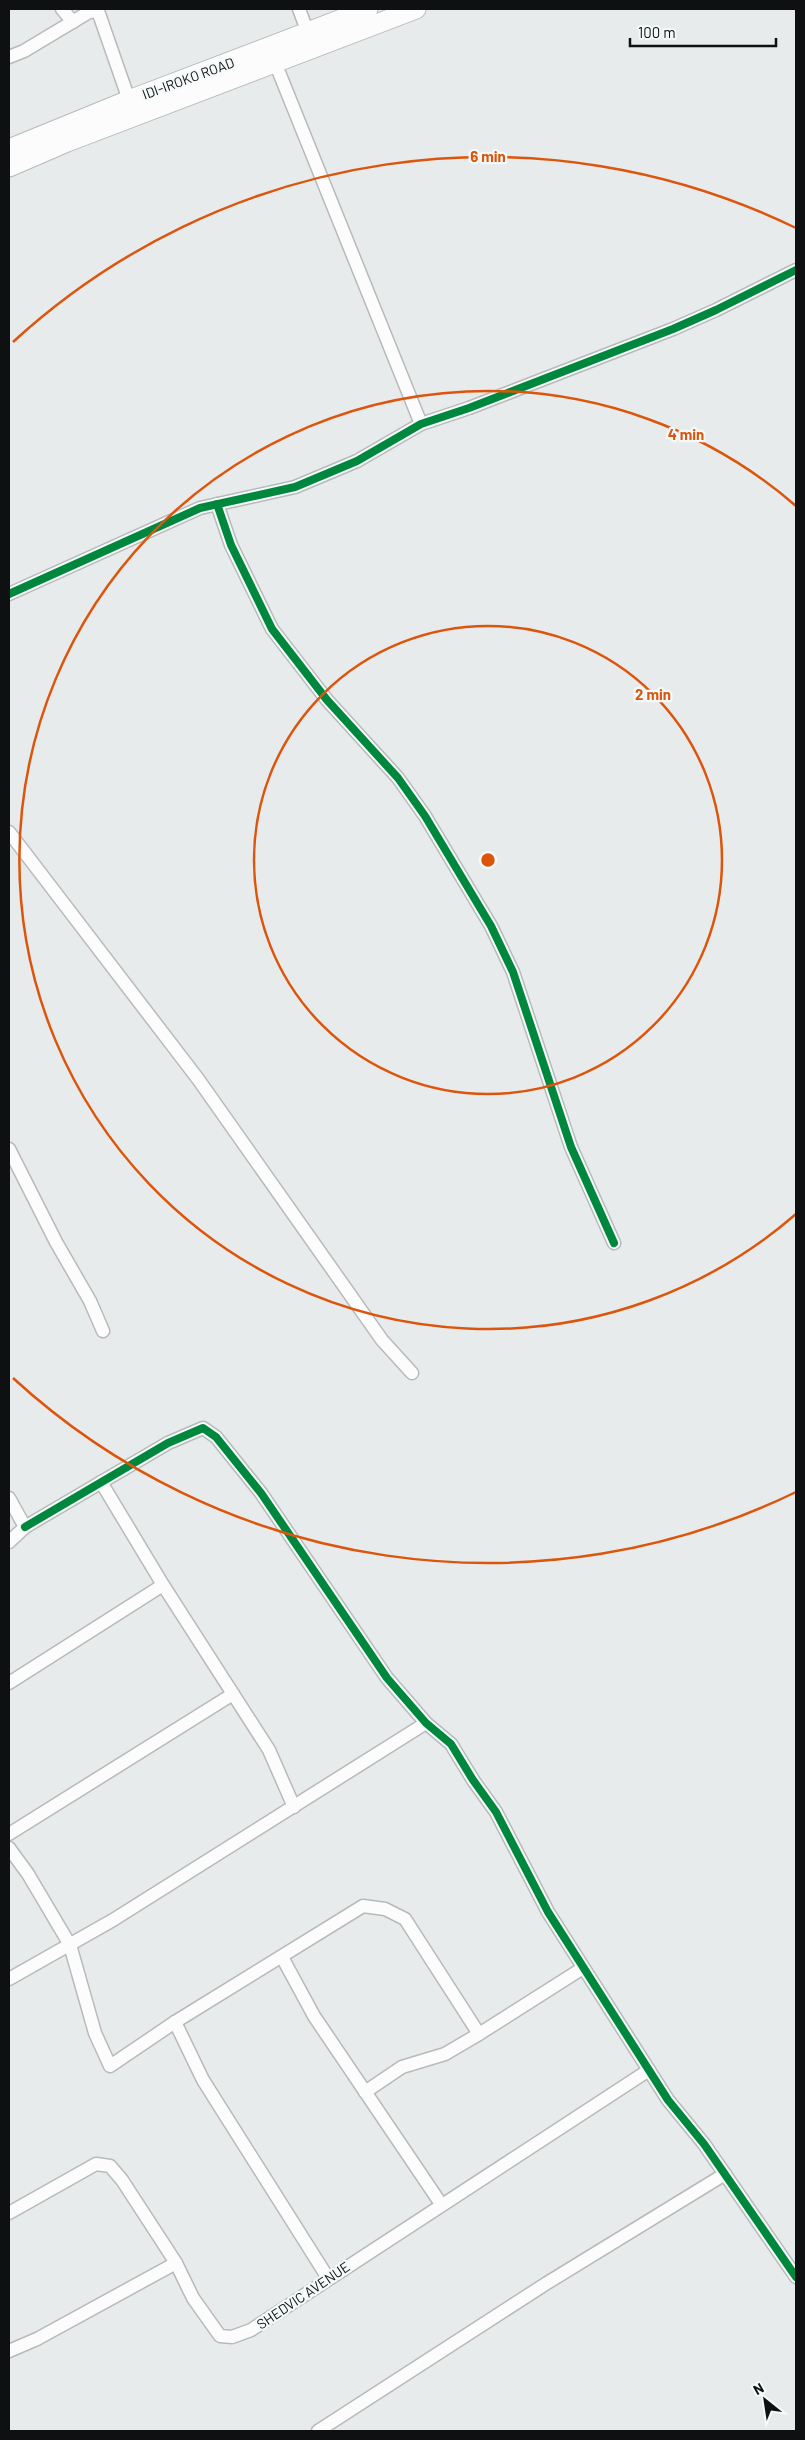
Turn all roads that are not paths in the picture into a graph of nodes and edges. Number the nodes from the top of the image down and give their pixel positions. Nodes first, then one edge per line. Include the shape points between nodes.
1 (62, 9) edge
2 (299, 9) edge
3 (368, 9) edge
4 (416, 9) edge
5 (73, 22) junction
6 (308, 33) junction
7 (272, 55) junction
8 (9, 57) edge
9 (129, 100) junction
10 (9, 149) edge
11 (9, 167) edge
12 (796, 270) edge
13 (421, 424) junction
14 (217, 504) junction
15 (9, 594) edge
16 (9, 832) edge
17 (9, 1149) edge
18 (614, 1243) dead end
19 (103, 1331) dead end
20 (412, 1373) dead end
21 (101, 1482) junction
22 (9, 1498) edge
23 (25, 1527) junction
24 (9, 1542) edge
25 (163, 1585) junction
26 (9, 1683) edge
27 (233, 1694) junction
28 (426, 1724) junction
29 (294, 1807) junction
30 (9, 1834) edge
31 (9, 1848) edge
32 (70, 1945) junction
33 (282, 1957) junction
34 (583, 1968) junction
35 (9, 1979) edge
36 (175, 2022) junction
37 (479, 2034) junction
38 (650, 2070) junction
39 (365, 2092) junction
40 (725, 2174) junction
41 (441, 2204) junction
42 (9, 2213) edge
43 (176, 2263) junction
44 (796, 2277) edge
45 (328, 2278) junction
46 (9, 2351) edge
47 (318, 2431) edge

1 - 5 street
2 - 6 street
3 - 6 highway, IDI-IROKO ROAD
4 - 7 highway
5 - 8 street
5 - 9 street via 88,12 98,11
6 - 7 highway, IDI-IROKO ROAD
7 - 9 highway, IDI-IROKO ROAD
7 - 11 highway
7 - 13 street
9 - 10 highway, IDI-IROKO ROAD
12 - 13 street via 665,332
13 - 14 street via 357,461 295,487
14 - 15 street via 142,532
14 - 18 street via 232,545 272,629 327,700 398,778 466,881 491,926 513,972 571,1147
16 - 20 street via 198,1079 382,1340
17 - 19 street
21 - 23 street
21 - 25 street
21 - 28 street via 168,1443 203,1428 210,1432 261,1493 387,1678
22 - 23 street
23 - 24 street
25 - 26 street
25 - 27 street
27 - 29 street via 269,1750
27 - 30 street
28 - 29 street
28 - 34 street via 451,1744 496,1812 548,1912
29 - 32 street
31 - 32 street
32 - 35 street
32 - 36 street via 95,2033 110,2066
33 - 36 street
33 - 37 street via 363,1906 385,1908 405,1919
33 - 39 street via 314,2016
34 - 37 street
34 - 38 street
36 - 45 street via 203,2080
37 - 39 street via 445,2054 402,2067
38 - 40 street via 668,2100
38 - 41 street, SHEDVIC AVENUE
39 - 41 street
40 - 44 street
40 - 47 street via 547,2283
41 - 45 street, SHEDVIC AVENUE
42 - 43 street, SHEDVIC AVENUE via 96,2164 110,2166
43 - 45 street, SHEDVIC AVENUE via 193,2298 220,2336 232,2337 251,2330
43 - 46 street

